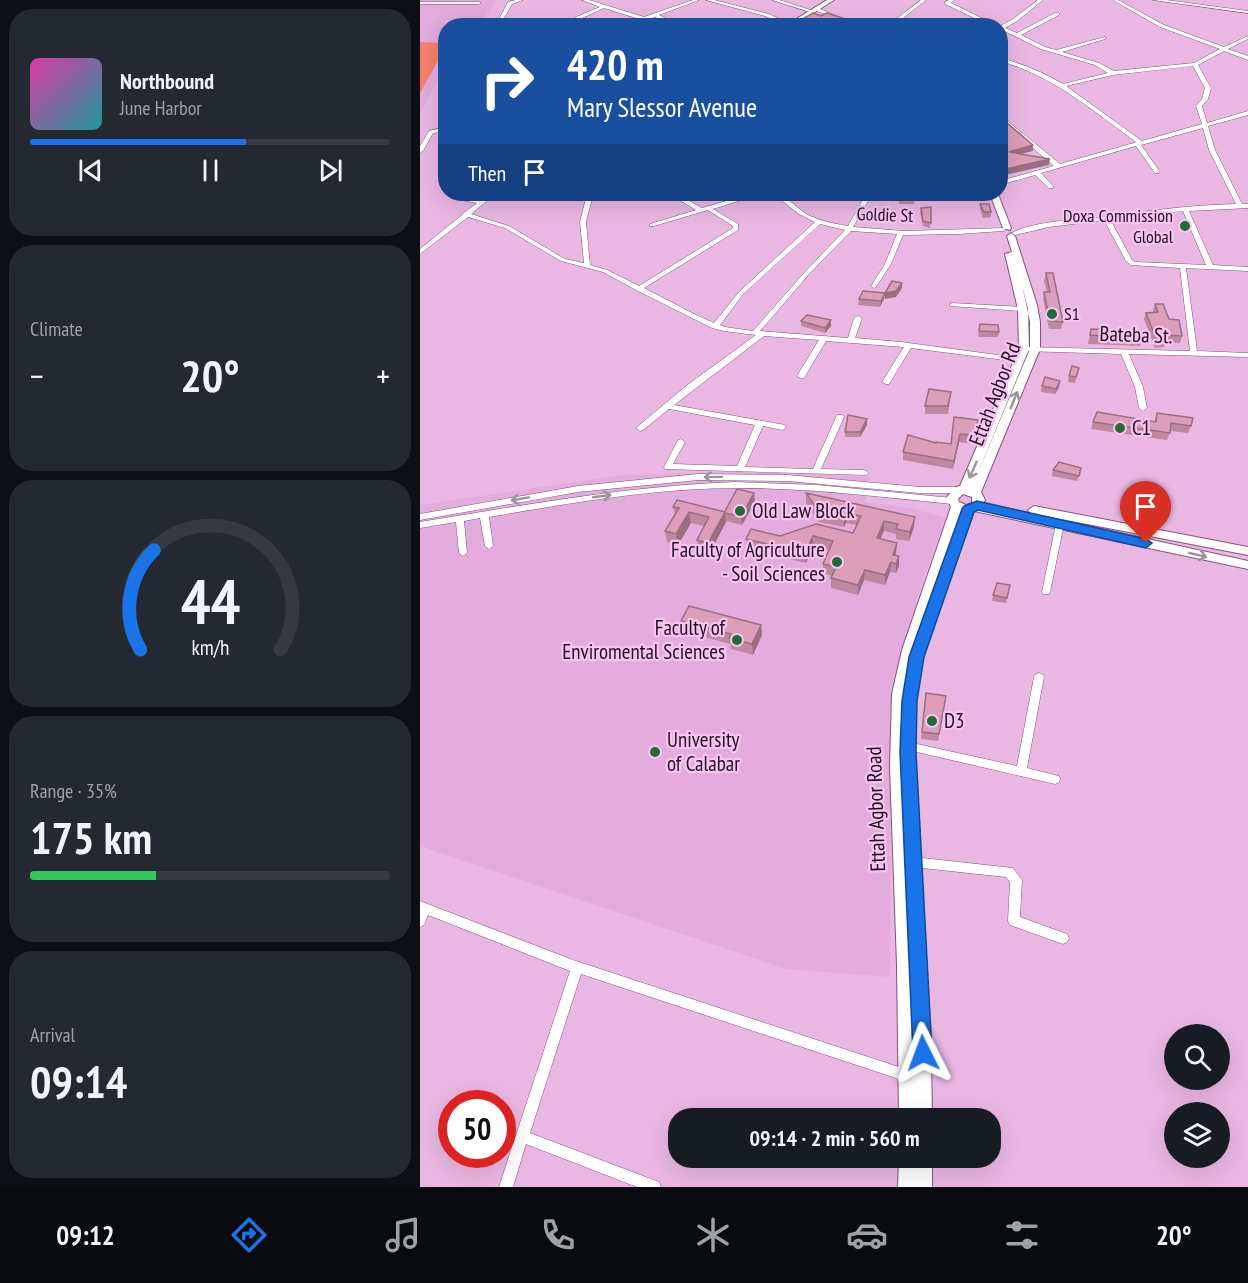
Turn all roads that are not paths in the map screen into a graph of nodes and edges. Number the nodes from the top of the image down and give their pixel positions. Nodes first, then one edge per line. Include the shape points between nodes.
1 (521, 0) edge
2 (584, 0) edge
3 (697, 0) edge
4 (708, 0) edge
5 (774, 0) edge
6 (831, 0) edge
7 (924, 0) edge
8 (952, 0) edge
9 (1041, 0) edge
10 (1115, 0) edge
11 (1155, 0) edge
12 (1244, 0) edge
13 (420, 3) edge
14 (479, 3) dead end
15 (605, 6) junction
16 (814, 10) junction
17 (1247, 11) edge
18 (1057, 14) dead end
19 (655, 15) junction
20 (502, 18) edge
21 (578, 18) dead end
22 (641, 18) edge
23 (647, 18) edge
24 (661, 18) edge
25 (773, 18) edge
26 (800, 18) edge
27 (841, 18) edge
28 (901, 18) edge
29 (980, 18) edge
30 (1008, 23) edge
31 (1008, 31) edge
32 (1018, 35) junction
33 (1248, 37) edge
34 (1103, 38) dead end
35 (1223, 48) junction
36 (1056, 52) junction
37 (1248, 58) edge
38 (1008, 61) edge
39 (1195, 64) junction
40 (1113, 73) junction
41 (1061, 86) junction
42 (1248, 113) edge
43 (1008, 124) edge
44 (1205, 125) junction
45 (438, 130) edge
46 (1138, 143) junction
47 (420, 151) edge
48 (1058, 166) junction
49 (1036, 172) junction
50 (1157, 172) dead end
51 (1008, 181) edge
52 (1051, 187) dead end
53 (476, 201) edge
54 (588, 201) edge
55 (687, 201) edge
56 (732, 201) edge
57 (785, 201) edge
58 (865, 201) edge
59 (997, 201) edge
60 (482, 202) joint
61 (1240, 206) junction
62 (1248, 206) edge
63 (704, 209) junction
64 (1185, 209) junction
65 (465, 214) junction
66 (1106, 218) junction
67 (818, 222) junction
68 (652, 225) dead end
69 (850, 228) junction
70 (901, 232) junction
71 (1008, 232) junction
72 (420, 252) edge
73 (587, 265) junction
74 (1183, 267) junction
75 (1211, 268) junction
76 (1248, 269) edge
77 (874, 286) dead end
78 (638, 288) junction
79 (952, 305) dead end
80 (1023, 309) junction
81 (858, 318) dead end
82 (716, 326) junction
83 (759, 334) junction
84 (824, 338) junction
85 (850, 340) junction
86 (909, 345) junction
87 (1024, 349) junction
88 (1035, 349) junction
89 (1124, 352) junction
90 (1194, 354) junction
91 (1248, 355) edge
92 (1020, 360) junction
93 (801, 376) dead end
94 (886, 382) dead end
95 (668, 406) junction
96 (1143, 408) dead end
97 (840, 417) dead end
98 (760, 423) junction
99 (782, 427) dead end
100 (639, 428) dead end
101 (681, 442) dead end
102 (740, 468) junction
103 (816, 471) junction
104 (864, 472) dead end
105 (967, 499) junction
106 (484, 514) junction
107 (420, 517) edge
108 (460, 518) junction
109 (1060, 524) junction
110 (420, 525) edge
111 (489, 546) dead end
112 (1248, 551) edge
113 (463, 553) dead end
114 (1248, 566) edge
115 (1046, 592) dead end
116 (1039, 677) dead end
117 (908, 746) junction
118 (1021, 771) junction
119 (1055, 778) dead end
120 (913, 862) junction
121 (422, 907) edge
122 (420, 921) edge
123 (1063, 938) dead end
124 (577, 968) junction
125 (908, 1076) junction
126 (908, 1108) edge
127 (923, 1108) edge
128 (522, 1136) junction
129 (908, 1168) edge
130 (923, 1168) edge
131 (506, 1187) edge
132 (654, 1187) edge
133 (907, 1187) edge
134 (923, 1187) edge

1 - 20 street via 510,3
2 - 15 street
3 - 19 street
4 - 25 street
5 - 16 street
6 - 16 main road
7 - 28 street
8 - 29 street via 947,3
9 - 30 street
10 - 35 street via 1162,26
11 - 17 street
12 - 17 street
13 - 14 street
15 - 21 street
15 - 22 street
16 - 26 main road
16 - 27 street
18 - 32 street
19 - 23 street
19 - 24 street
31 - 32 street
32 - 36 street
33 - 35 street
34 - 36 street
35 - 37 street
35 - 39 street
36 - 40 street
38 - 41 street via 1026,66
39 - 40 street
39 - 44 street via 1208,88 1199,110
40 - 41 street
41 - 46 street
42 - 44 street
43 - 48 street
44 - 46 street
44 - 61 street via 1212,150
45 - 47 street via 431,132
46 - 48 street
46 - 50 street
48 - 49 street
49 - 51 street
49 - 52 street
53 - 60 street
54 - 73 street via 583,218
55 - 63 street
56 - 63 street
57 - 67 street, Goldie St
58 - 69 street
59 - 71 main road
60 - 65 street
61 - 62 street
61 - 64 street
63 - 68 street
63 - 78 street via 736,225 736,229
64 - 66 street
64 - 75 street
65 - 72 street
65 - 73 street via 507,227 563,260
66 - 71 street
66 - 74 street via 1131,262
67 - 69 street, Goldie St
67 - 82 street via 741,293
69 - 70 street, Goldie St
69 - 83 street via 807,273
70 - 71 street, Goldie St
70 - 77 street
71 - 80 main road, Ettah Agbor Rd
71 - 88 main road, Ettah Agbor Rd via 1032,305
73 - 78 street
74 - 75 street
74 - 90 street
75 - 76 street
78 - 82 street
79 - 80 street
80 - 87 main road, Ettah Agbor Rd
81 - 85 street
82 - 83 street
83 - 84 street
83 - 95 street
84 - 85 street
84 - 93 street
85 - 86 street
86 - 92 street
86 - 94 street
87 - 88 street, Bateba St.
87 - 92 main road, Ettah Agbor Rd
88 - 89 street, Bateba St.
105 -> 88 main road, Ettah Agbor Rd
89 - 90 street, Bateba St.
89 - 96 street
90 - 91 street, Bateba St.
92 -> 105 main road, Ettah Agbor Rd
95 - 98 street
95 - 100 street
97 - 103 street
98 - 99 street
98 - 102 street
101 - 102 street via 668,467
102 - 103 street
103 - 104 street
106 -> 105 street via 630,493 735,485
105 -> 107 street via 920,490 770,477 698,477 578,489
105 - 109 main road
105 - 112 main road
105 - 117 main road, Ettah Agbor Road via 916,657 909,701
105 - 125 main road, Ettah Agbor Road via 908,650 898,694
106 - 108 street
106 - 111 street
108 - 110 street
108 - 113 street
109 -> 114 main road
109 - 115 street
116 - 118 street
117 - 118 street
117 - 120 main road, Ettah Agbor Road
118 - 119 street
120 - 123 street via 1010,872 1016,880 1014,921
120 - 127 main road, Ettah Agbor Road
121 - 122 street
121 - 124 street
124 - 125 street
124 - 128 street
125 - 126 main road, Ettah Agbor Road
128 - 131 street
128 - 132 street
129 - 133 main road
130 - 134 main road

